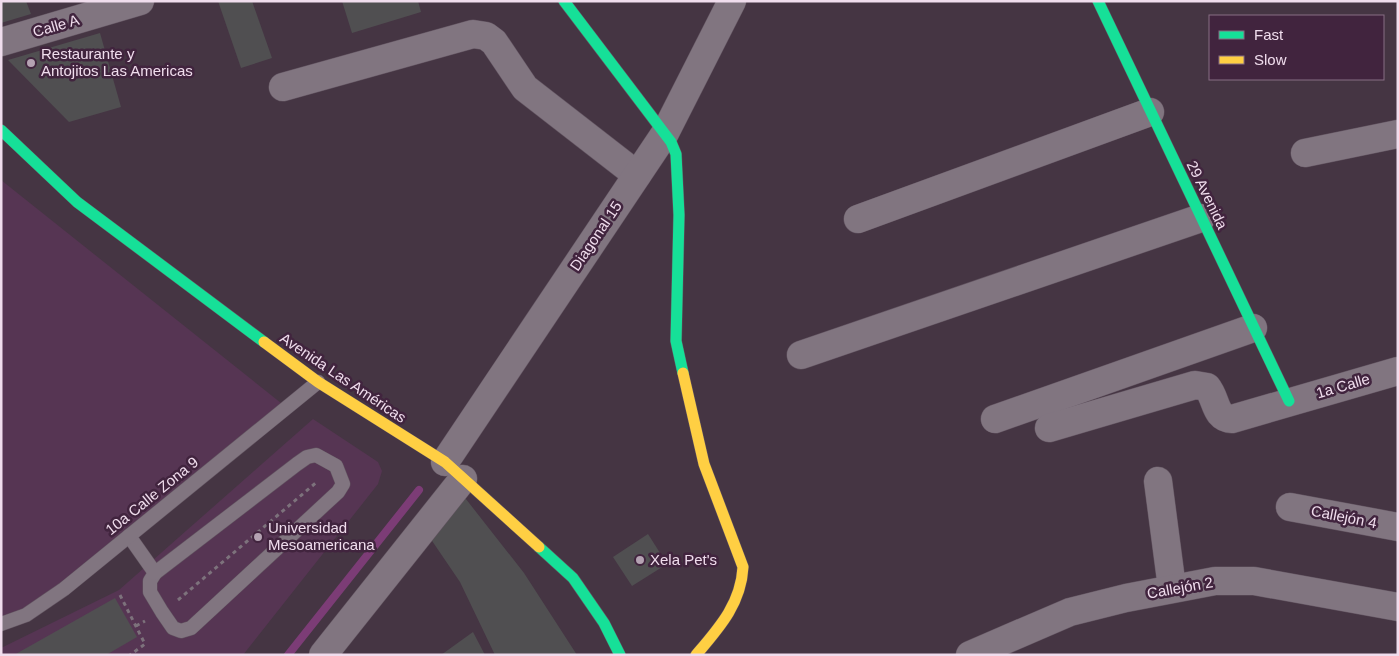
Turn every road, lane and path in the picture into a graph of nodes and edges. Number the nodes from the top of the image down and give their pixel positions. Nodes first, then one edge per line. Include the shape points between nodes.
1 (140, 1) edge
2 (564, 1) edge
3 (732, 1) edge
4 (1098, 1) edge
5 (1, 42) edge
6 (283, 87) dead end
7 (1150, 112) junction
8 (1, 130) edge
9 (1398, 134) edge
10 (664, 135) junction
11 (1305, 154) dead end
12 (637, 175) junction
13 (1201, 218) junction
14 (858, 219) dead end
15 (1254, 328) junction
16 (801, 355) dead end
17 (1398, 371) edge
18 (318, 382) junction
19 (1289, 401) junction
20 (995, 419) dead end
21 (1049, 428) dead end
22 (336, 466) junction
23 (454, 470) junction
24 (1158, 481) dead end
25 (1290, 507) dead end
26 (1398, 527) edge
27 (129, 536) junction
28 (155, 573) junction
29 (1172, 588) junction
30 (120, 595) dead end
31 (1398, 607) edge
32 (162, 612) junction
33 (1, 624) edge
34 (136, 626) junction
35 (130, 655) edge
36 (322, 655) edge
37 (620, 655) edge
38 (696, 655) edge
39 (970, 655) edge

1 - 5 street, Calle A
2 - 10 street
3 - 10 street, Diagonal 15
4 - 7 street, 29 Avenida
6 - 12 street via 473,34 486,36 494,42 525,88
7 - 13 street, 29 Avenida
7 - 14 street
8 - 18 street, Avenida Las Américas via 77,202
9 - 11 street
10 - 12 street, Diagonal 15
10 - 38 street via 676,154 679,215 676,340 704,464 742,567 743,580 732,610
12 - 23 street, Diagonal 15
13 - 15 street, 29 Avenida
13 - 16 street
15 - 19 street, 29 Avenida
15 - 20 street
17 - 19 street, 1a Calle
18 - 23 street, Avenida Las Américas
18 - 27 lane, 10a Calle Zona 9
19 - 21 street, 1a Calle via 1242,417 1224,418 1211,392 1202,385 1195,385
22 - 28 lane via 316,455 307,457
22 - 32 path
22 - 32 lane via 342,484 338,492 192,628 181,631 173,628
23 - 36 street, Diagonal 15
23 - 37 street, Avenida Las Américas via 573,578 604,623
24 - 29 street
25 - 26 street, Callejón 4
27 - 28 lane
27 - 33 lane, 10a Calle Zona 9 via 57,594 26,615
28 - 32 lane via 150,581 150,592
29 - 31 street, Callejón 2 via 1215,581 1254,581
29 - 39 street, Callejón 2 via 1070,612
30 - 34 path
32 - 34 path
34 - 35 path via 145,644

